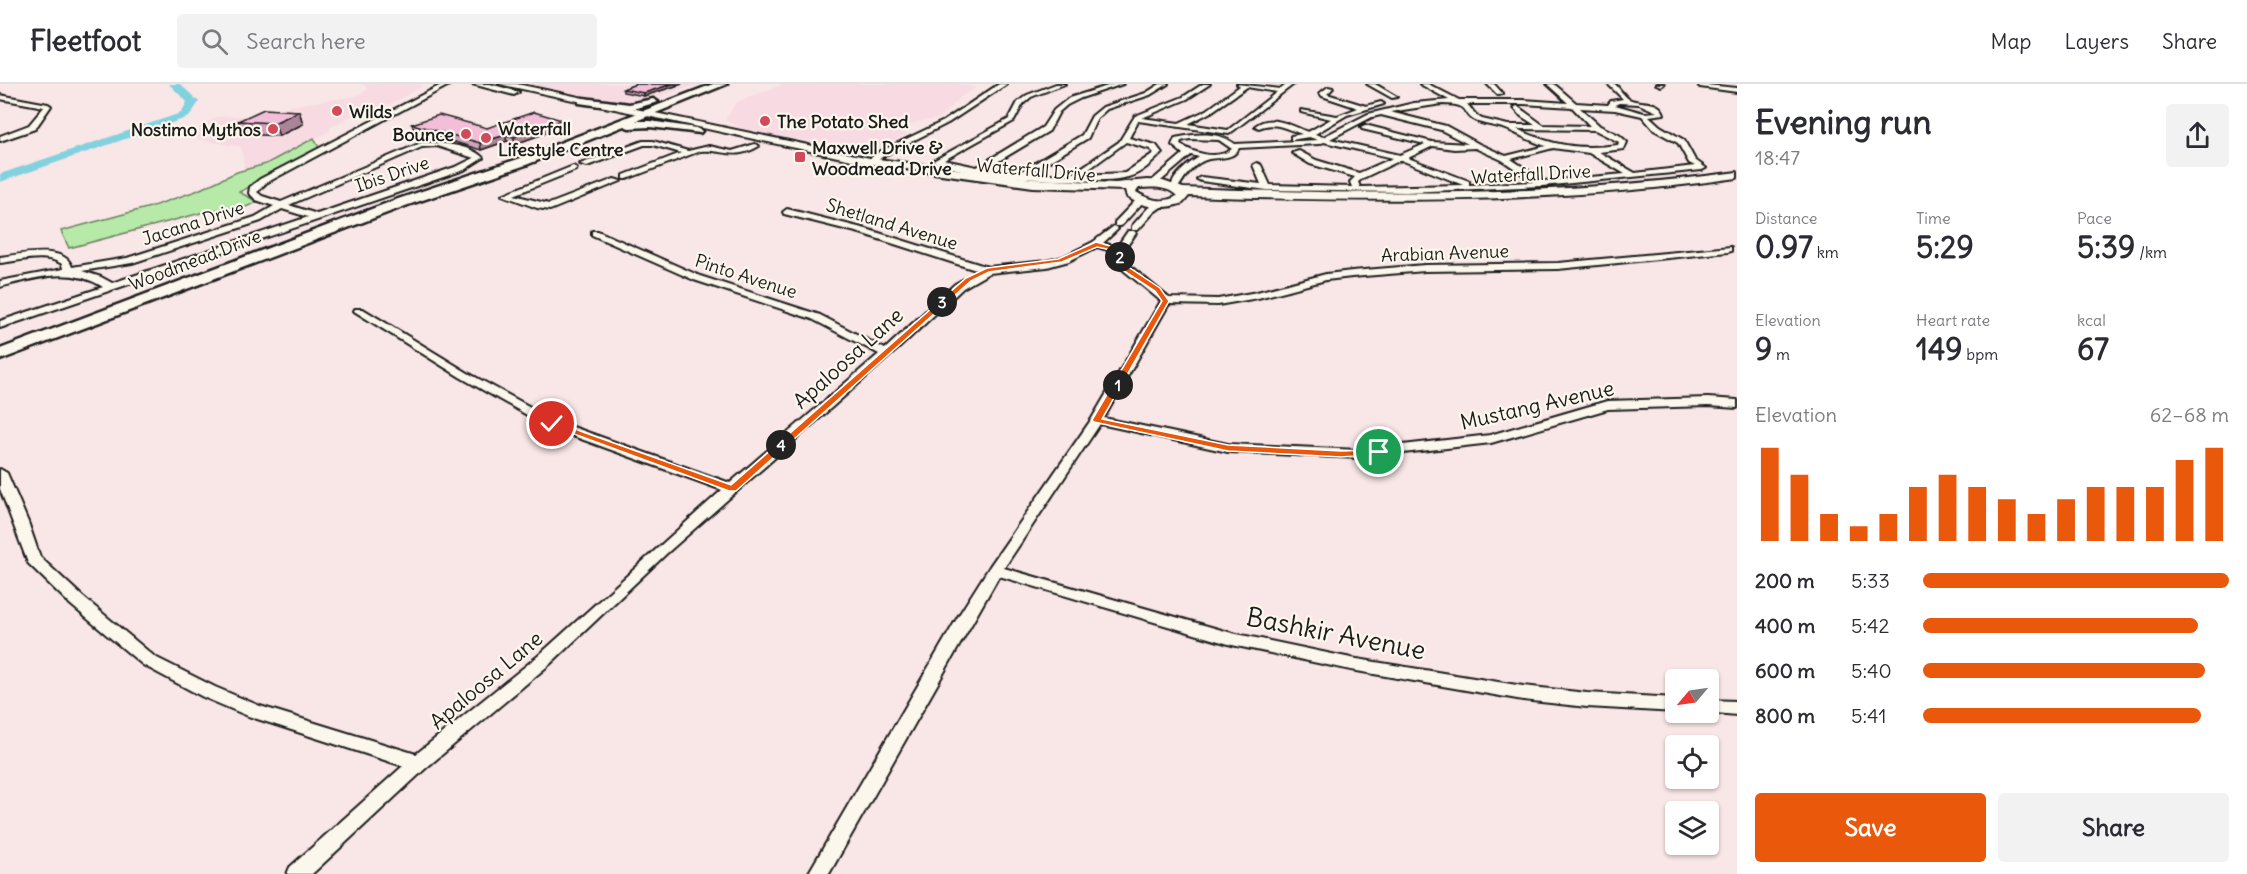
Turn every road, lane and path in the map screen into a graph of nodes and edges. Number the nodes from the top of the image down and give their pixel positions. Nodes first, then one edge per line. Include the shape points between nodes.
1 (437, 84) edge
2 (448, 84) edge
3 (477, 84) edge
4 (504, 84) edge
5 (706, 84) edge
6 (722, 84) edge
7 (995, 84) edge
8 (1004, 84) edge
9 (1062, 84) edge
10 (1120, 84) edge
11 (1165, 84) edge
12 (1206, 84) edge
13 (1244, 84) edge
14 (1291, 84) edge
15 (1371, 84) edge
16 (1423, 84) edge
17 (1490, 84) edge
18 (1550, 84) edge
19 (1611, 84) edge
20 (1700, 85) edge
21 (1330, 88) dead end
22 (1737, 90) edge
23 (1282, 91) junction
24 (1194, 93) junction
25 (1500, 94) dead end
26 (1205, 95) dead end
27 (0, 97) edge
28 (679, 97) junction
29 (1215, 97) dead end
30 (1394, 97) dead end
31 (1447, 97) junction
32 (1226, 99) junction
33 (21, 100) junction
34 (1457, 102) junction
35 (1629, 102) junction
36 (1573, 103) junction
37 (584, 104) junction
38 (1613, 106) junction
39 (0, 108) edge
40 (1364, 108) junction
41 (1517, 108) dead end
42 (1303, 111) dead end
43 (1380, 112) junction
44 (956, 114) junction
45 (634, 115) junction
46 (1644, 115) junction
47 (1337, 118) junction
48 (1136, 119) junction
49 (1180, 126) junction
50 (1259, 126) dead end
51 (1542, 126) junction
52 (1365, 127) dead end
53 (1507, 127) junction
54 (693, 128) junction
55 (1598, 128) junction
56 (1308, 135) junction
57 (0, 139) edge
58 (1124, 139) junction
59 (1325, 140) junction
60 (566, 141) junction
61 (771, 142) junction
62 (1232, 144) junction
63 (1260, 144) junction
64 (1432, 144) junction
65 (755, 146) junction
66 (1476, 146) junction
67 (1556, 147) junction
68 (891, 149) junction
69 (1185, 151) junction
70 (1591, 151) junction
71 (321, 152) junction
72 (688, 153) junction
73 (1296, 153) dead end
74 (1210, 156) junction
75 (1505, 158) junction
76 (1402, 159) junction
77 (866, 163) junction
78 (1257, 165) dead end
79 (980, 169) junction
80 (1022, 174) junction
81 (1737, 175) edge
82 (1360, 176) junction
83 (1634, 176) junction
84 (1072, 178) junction
85 (1201, 179) dead end
86 (1737, 183) edge
87 (1152, 184) junction
88 (1542, 184) junction
89 (1480, 187) junction
90 (1267, 188) junction
91 (1358, 190) junction
92 (1180, 193) junction
93 (1136, 195) junction
94 (1163, 203) junction
95 (282, 205) junction
96 (787, 212) dead end
97 (316, 217) junction
98 (1119, 224) junction
99 (1136, 228) junction
100 (595, 233) dead end
101 (1096, 244) junction
102 (1728, 249) dead end
103 (1119, 250) junction
104 (0, 260) edge
105 (987, 270) junction
106 (68, 271) junction
107 (0, 284) edge
108 (111, 287) junction
109 (1166, 301) junction
110 (359, 311) dead end
111 (0, 325) edge
112 (885, 353) junction
113 (0, 355) edge
114 (1737, 404) edge
115 (1097, 420) junction
116 (0, 474) edge
117 (732, 489) junction
118 (995, 570) junction
119 (1665, 704) edge
120 (1719, 707) edge
121 (1737, 708) edge
122 (419, 763) junction
123 (297, 874) edge
124 (818, 874) edge

1 - 71 street, Jacana Drive via 335,136
2 - 71 street, Jacana Drive
3 - 37 main road, Waterfall Drive
4 - 37 main road, Waterfall Drive
5 - 28 main road, Woodmead Drive
6 - 28 main road, Woodmead Drive
7 - 44 street via 964,101
8 - 44 street
9 - 79 street via 1029,96 1020,103 1012,120 937,162
10 - 79 street via 1066,102 1046,129
11 - 80 street via 1105,108 1094,117 1085,136
12 - 24 street
13 - 23 street
13 - 32 street
14 - 23 street
15 - 30 street
16 - 31 street
17 - 25 street
18 - 36 street
19 - 35 street
20 - 22 street
21 - 40 street via 1323,94
23 - 49 street via 1233,131
24 - 26 street
24 - 48 street
27 - 33 street
28 - 37 main road via 629,106
28 - 45 main road, Woodmead Drive
28 - 54 main road via 665,113
29 - 32 street
31 - 34 street
31 - 36 street
31 - 40 street
32 - 49 street
33 - 39 street
33 - 57 street via 48,106 32,127
34 - 36 street
34 - 43 street
34 - 53 street via 1470,109 1474,117
35 - 38 street
35 - 46 street via 1661,111
36 - 38 street
36 - 55 street
37 - 45 main road, Waterfall Drive
37 - 60 main road via 606,119
38 - 46 street
40 - 43 street
40 - 47 street
41 - 51 street
42 - 47 street
43 - 59 street
43 - 66 street via 1441,126
44 - 68 street
45 - 54 main road, Waterfall Drive
45 - 60 main road, Woodmead Drive
46 - 83 street via 1681,142 1692,161 1702,168
47 - 56 street
48 - 49 street
48 - 58 street
50 - 56 street via 1271,121
51 - 53 street
51 - 55 street
52 - 64 street
53 - 67 street
54 - 60 main road via 635,124
54 - 61 main road, Waterfall Drive
54 - 65 main road, Waterfall Drive
55 - 70 street via 1623,142 1616,149
56 - 59 street
56 - 63 street
58 - 84 street
58 - 84 street via 1153,147 1158,153 1128,175
59 - 63 street
59 - 76 street
60 - 113 main road, Woodmead Drive
61 - 68 main road via 863,154
61 - 77 main road, Waterfall Drive
62 - 63 street
62 - 69 street via 1206,136 1183,138 1176,145
62 - 74 street via 1233,153
64 - 66 street
64 - 76 street
65 - 72 street via 732,153 708,148
65 - 77 main road, Waterfall Drive
66 - 75 street
67 - 70 street
67 - 75 street
68 - 77 street
69 - 74 street
69 - 87 street via 1187,155
70 - 83 street
71 - 95 street, Jacana Drive via 253,189 260,198
72 - 72 street via 646,143 506,195 550,207
73 - 82 street
74 - 92 street via 1200,159 1177,180
75 - 88 street
76 - 82 street
76 - 89 street
77 - 93 main road, Waterfall Drive
77 - 93 main road, Waterfall Drive via 986,184
78 - 90 street
79 - 80 street
80 - 84 street
81 - 92 main road, Waterfall Drive via 1458,196
82 - 91 street via 1354,182
83 - 88 street
85 - 90 street
86 - 92 main road, Waterfall Drive via 1534,200 1389,203
87 - 92 main road
87 - 93 main road
88 - 89 street
89 - 91 street
90 - 91 street
92 - 94 main road
93 - 94 main road
93 - 98 street, Apaloosa Lane
94 - 99 street via 1151,210
95 - 97 street
95 - 97 street, Ibis Drive via 421,145 437,144 479,156 472,164
95 - 106 street, Jacana Drive via 263,217 129,261
96 - 105 street, Shetland Avenue
97 - 108 street
98 - 99 street
98 - 101 street, Apaloosa Lane
99 - 103 street
100 - 112 street, Pinto Avenue via 697,278 816,317
101 - 103 street
101 - 105 street, Apaloosa Lane via 1053,262
102 - 109 street, Arabian Avenue via 1572,265 1417,268 1352,274 1218,302
103 - 109 street via 1124,267
104 - 106 street via 47,255 66,262
105 - 112 street, Apaloosa Lane via 959,286
106 - 107 street, Jacana Drive
106 - 108 street
108 - 111 street
109 - 115 street
110 - 117 street via 552,424
112 - 117 street, Apaloosa Lane
114 - 115 street, Mustang Avenue via 1607,405 1491,439 1359,454 1228,448
115 - 118 street
116 - 122 street via 33,559 149,661 254,711
117 - 122 street, Apaloosa Lane via 544,660
118 - 119 street, Bashkir Avenue via 1232,639 1351,664 1523,693
118 - 124 street
120 - 121 street
122 - 123 street, Apaloosa Lane

